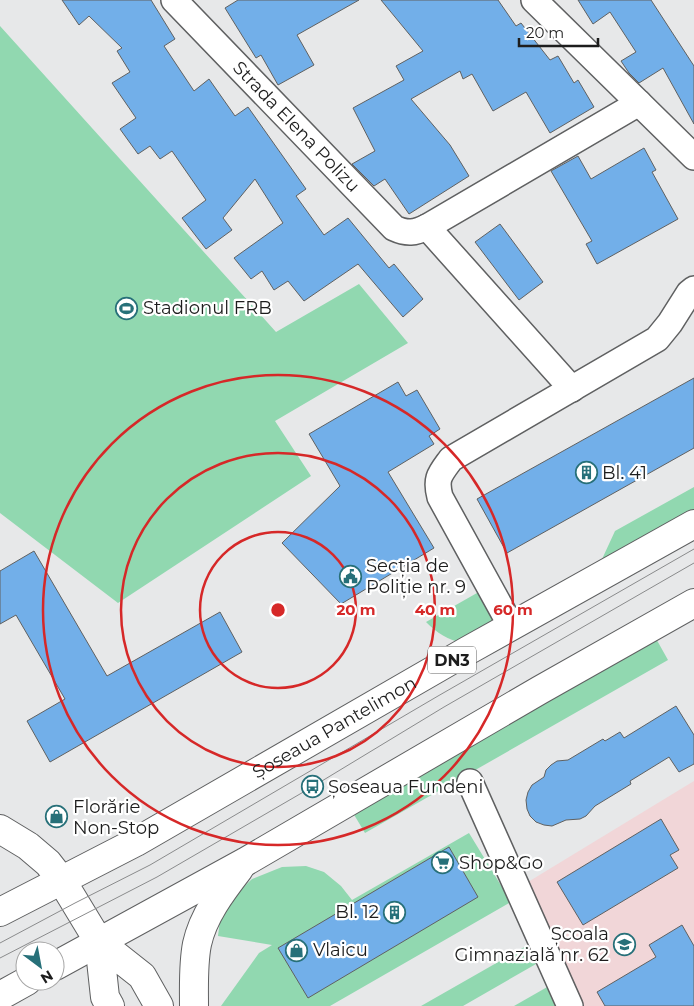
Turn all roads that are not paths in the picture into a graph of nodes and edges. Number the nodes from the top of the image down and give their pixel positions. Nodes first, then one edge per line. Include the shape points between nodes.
1 (174, 0) edge
2 (534, 0) edge
3 (639, 103) junction
4 (694, 157) edge
5 (427, 226) junction
6 (694, 289) edge
7 (572, 389) junction
8 (694, 524) edge
9 (694, 603) edge
10 (511, 626) junction
11 (470, 782) dead end
12 (0, 829) edge
13 (245, 862) junction
14 (62, 880) junction
15 (0, 912) edge
16 (99, 942) junction
17 (65, 961) edge
18 (15, 988) edge
19 (0, 996) edge
20 (110, 1006) edge
21 (159, 1006) edge
22 (194, 1006) edge
23 (570, 1006) edge

1 - 5 street, Strada Elena Polizu via 394,228 417,232
2 - 3 street
3 - 4 street
3 - 5 street, Strada Elena Polizu
5 - 7 street
6 - 7 street via 657,339
7 - 10 street via 451,459 440,473 436,485
8 - 10 main road, Șoseaua Pantelimon / DN3
9 - 13 main road
10 - 14 main road, Șoseaua Pantelimon / DN3 via 136,842
11 - 23 street
12 - 14 main road via 40,855
13 - 16 main road
13 - 22 main road via 208,915 197,943
14 - 15 main road, Șoseaua Pantelimon / DN3
14 - 16 main road
16 - 17 main road
16 - 20 main road via 105,997
16 - 21 main road via 142,976
18 - 19 main road

